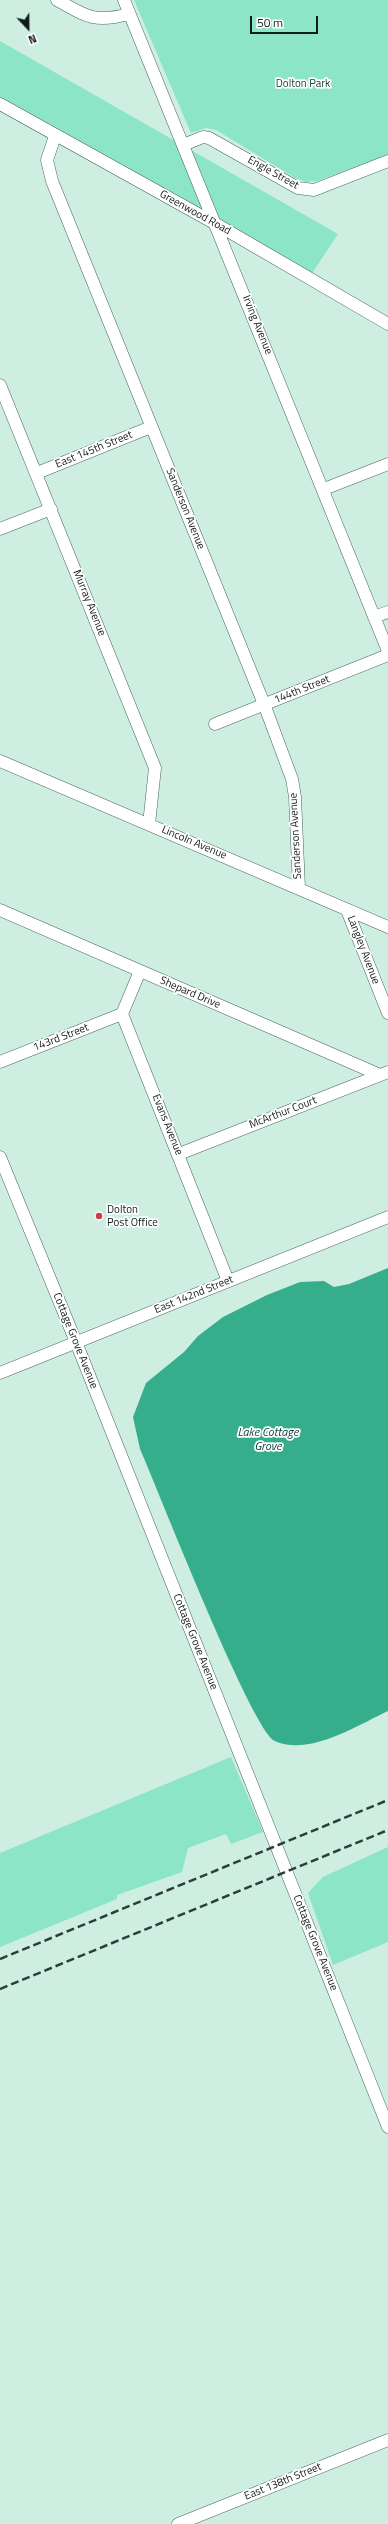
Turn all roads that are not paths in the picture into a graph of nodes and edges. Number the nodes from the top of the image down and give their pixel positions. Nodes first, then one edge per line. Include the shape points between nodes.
1 (57, 0) edge
2 (124, 0) edge
3 (130, 14) junction
4 (0, 104) edge
5 (55, 136) junction
6 (183, 145) junction
7 (388, 161) edge
8 (216, 224) junction
9 (388, 324) edge
10 (0, 385) edge
11 (151, 427) junction
12 (388, 464) edge
13 (37, 473) junction
14 (324, 489) junction
15 (51, 509) junction
16 (0, 529) edge
17 (388, 612) edge
18 (374, 617) junction
19 (388, 651) edge
20 (388, 655) edge
21 (264, 704) junction
22 (215, 724) dead end
23 (0, 760) edge
24 (149, 824) junction
25 (299, 888) junction
26 (0, 910) edge
27 (348, 910) junction
28 (388, 927) edge
29 (140, 971) junction
30 (388, 1013) edge
31 (122, 1014) junction
32 (0, 1062) edge
33 (384, 1073) edge
34 (179, 1154) junction
35 (0, 1157) edge
36 (388, 1217) edge
37 (228, 1281) junction
38 (76, 1342) junction
39 (0, 1373) edge
40 (388, 2128) edge
41 (388, 2440) edge
42 (178, 2524) edge

1 - 3 street via 90,18 108,20
2 - 3 street, Irving Avenue
3 - 6 street, Irving Avenue
4 - 5 street, Greenwood Road
5 - 8 street, Greenwood Road
5 - 11 street, Sanderson Avenue via 47,160 52,181
6 - 7 street, Engle Street via 203,137 209,138 305,190 314,190
6 - 8 street, Irving Avenue
8 - 9 street, Greenwood Road
8 - 14 street, Irving Avenue
10 - 13 street, Murray Avenue
11 - 13 street, East 145th Street
11 - 21 street, Sanderson Avenue
12 - 14 street
13 - 15 street, Murray Avenue
14 - 18 street, Irving Avenue
15 - 16 street
15 - 24 street, Murray Avenue via 156,768
17 - 18 street
18 - 19 street, Irving Avenue
20 - 21 street, 144th Street
21 - 22 street, 144th Street
21 - 25 street, Sanderson Avenue via 292,779 296,797
23 - 24 street, Lincoln Avenue
24 - 25 street, Lincoln Avenue
25 - 27 street, Lincoln Avenue
26 - 29 street, Shepard Drive
27 - 28 street, Lincoln Avenue
27 - 30 street, Langley Avenue
29 - 31 street
29 - 33 street, Shepard Drive
31 - 32 street, 143rd Street
31 - 34 street, Evans Avenue
33 - 34 street, McArthur Court
34 - 37 street, Evans Avenue
35 - 38 street, Cottage Grove Avenue
36 - 37 street, East 142nd Street
37 - 38 street, East 142nd Street
38 - 39 street, East 142nd Street
38 - 40 street, Cottage Grove Avenue
41 - 42 street, East 138th Street

